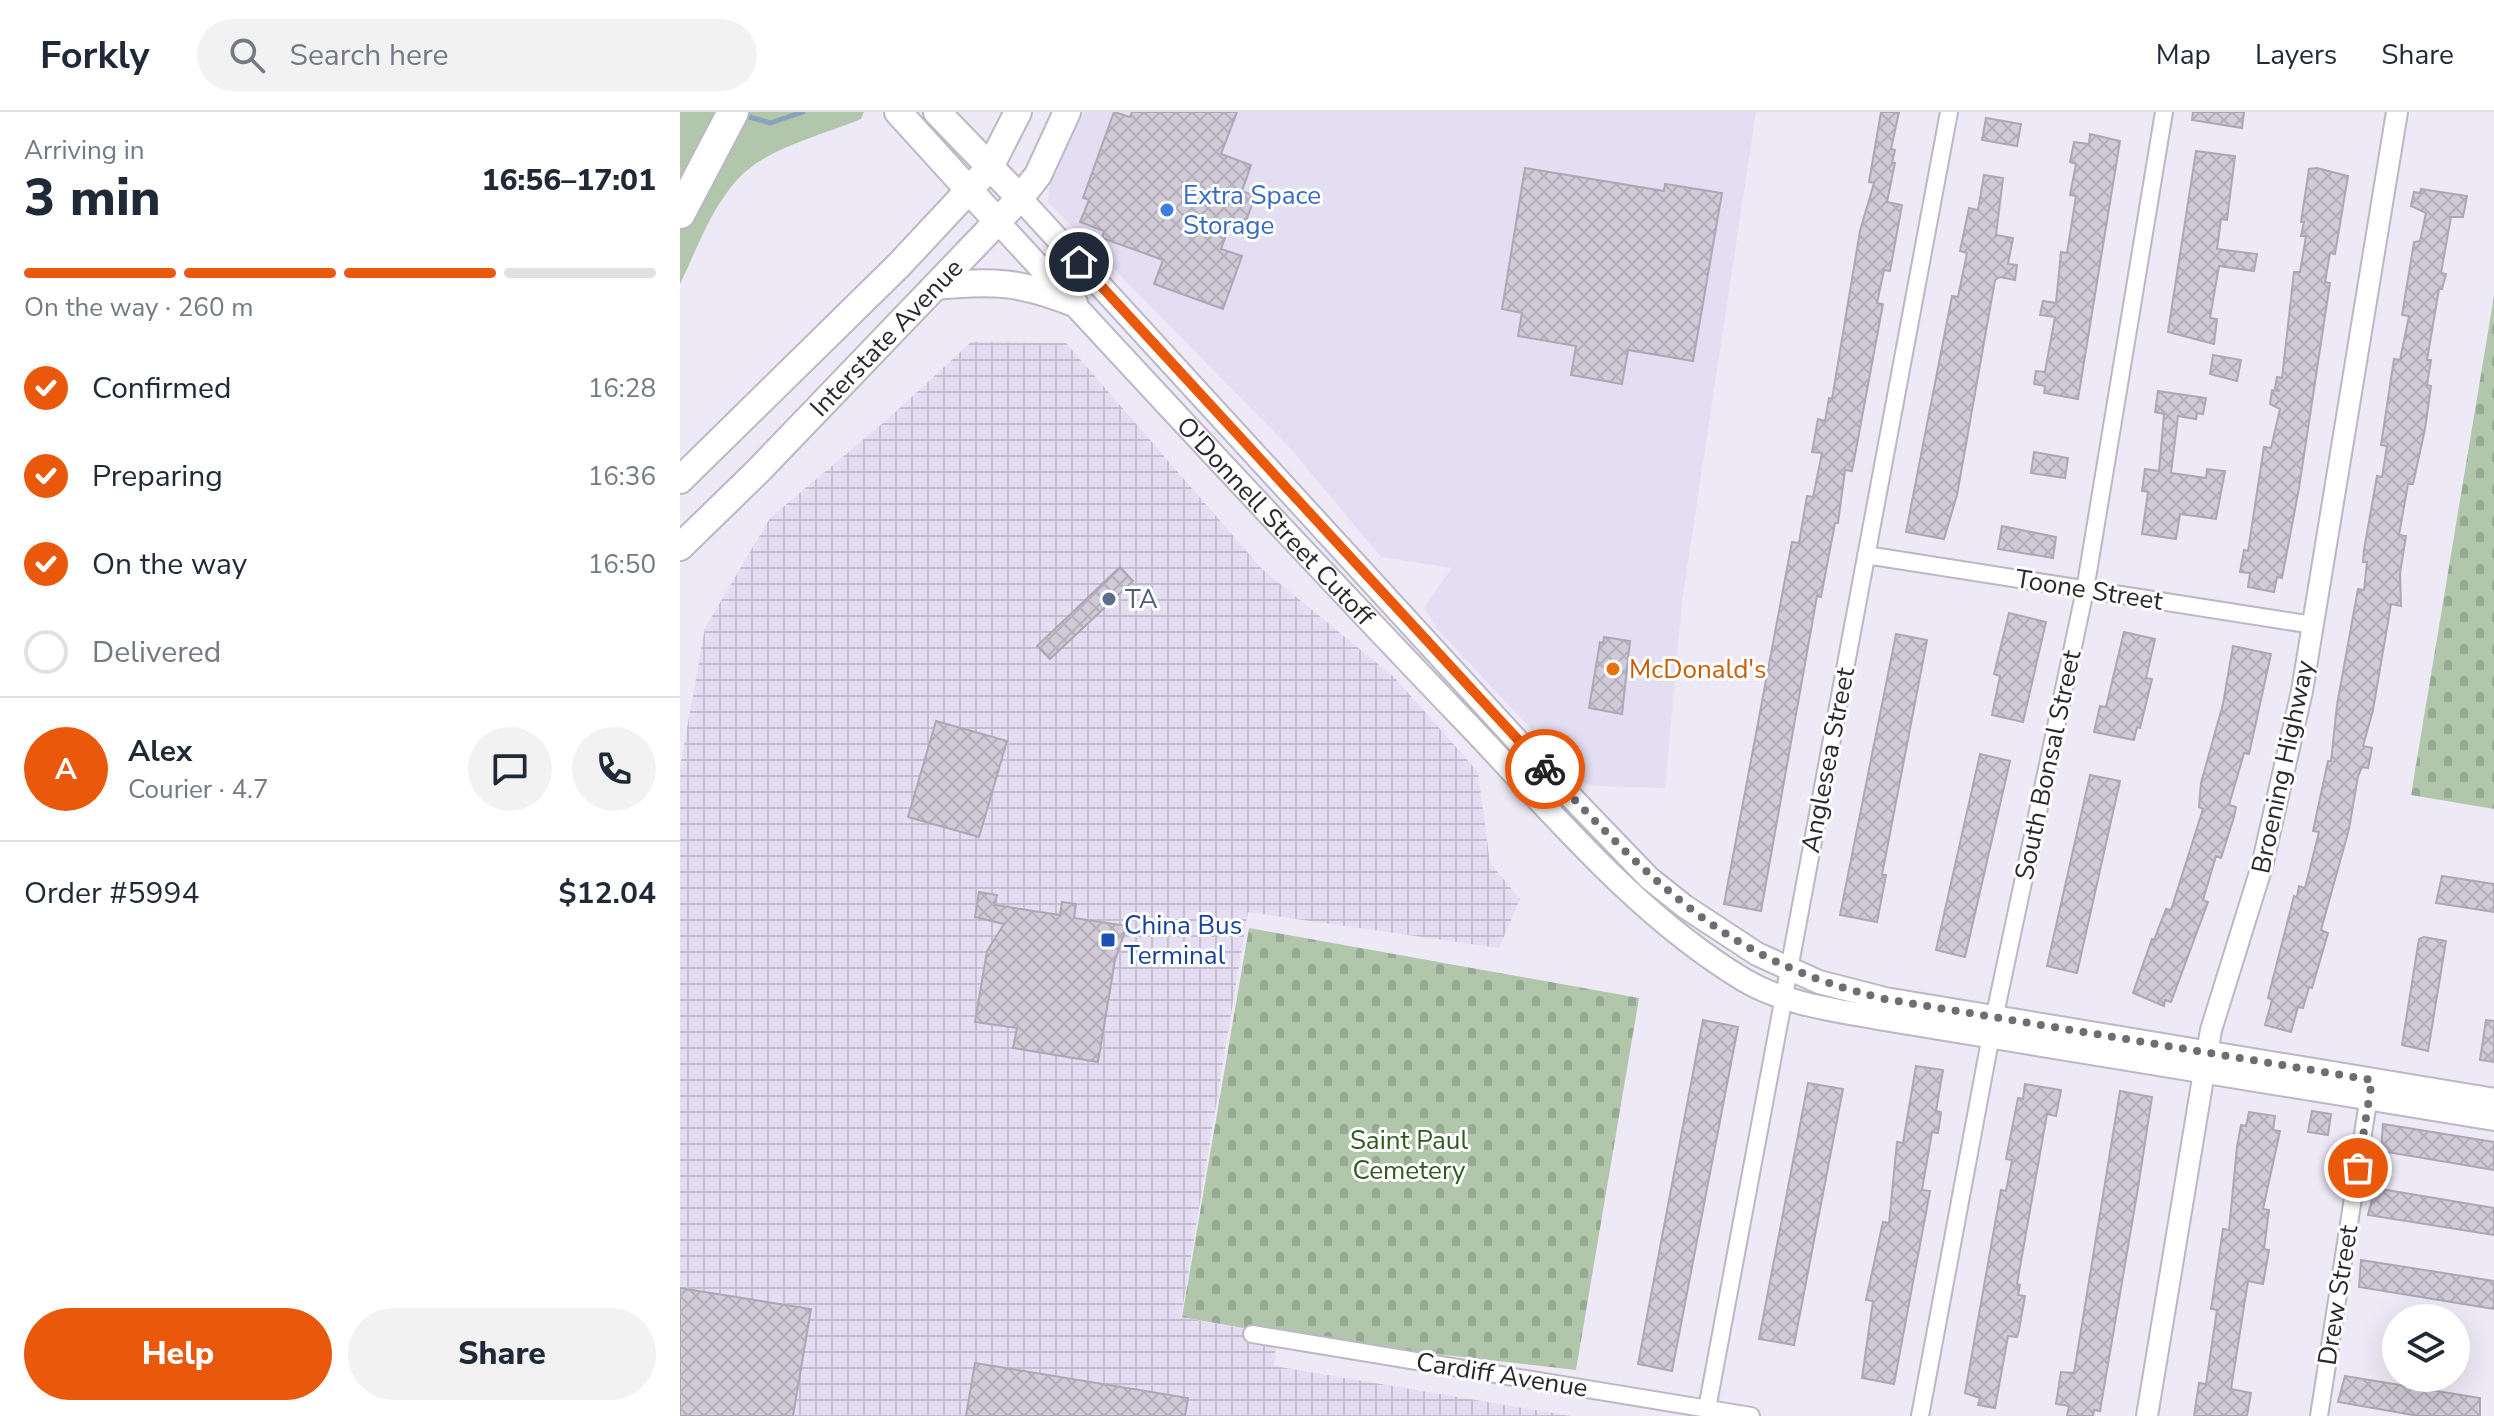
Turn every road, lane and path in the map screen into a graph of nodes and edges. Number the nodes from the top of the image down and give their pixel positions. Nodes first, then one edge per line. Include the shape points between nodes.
1 (733, 112) edge
2 (898, 112) edge
3 (937, 112) edge
4 (1018, 112) edge
5 (1067, 112) edge
6 (1949, 112) edge
7 (2164, 112) edge
8 (2397, 112) edge
9 (990, 167) junction
10 (969, 190) junction
11 (1020, 198) junction
12 (680, 213) edge
13 (998, 222) junction
14 (936, 286) junction
15 (1074, 303) junction
16 (680, 480) edge
17 (680, 547) edge
18 (1866, 555) junction
19 (2085, 590) junction
20 (2313, 625) junction
21 (1789, 970) junction
22 (1784, 1000) junction
23 (1993, 1028) junction
24 (2205, 1063) junction
25 (2370, 1089) junction
26 (2494, 1100) edge
27 (2494, 1119) edge
28 (1252, 1334) dead end
29 (1707, 1409) junction
30 (1751, 1416) edge
31 (1920, 1416) edge
32 (2147, 1416) edge
33 (2319, 1416) edge

1 - 12 highway
2 - 10 main road, O'Donnell Street Cutoff
3 - 9 main road, O'Donnell Street Cutoff
4 - 9 main road, Interstate Avenue
5 - 11 main road, Interstate Avenue via 1038,175
6 - 18 street, Anglesea Street
7 - 19 street, South Bonsal Street
8 - 20 street, Broening Highway
9 - 10 main road, Interstate Avenue
9 - 11 main road, O'Donnell Street Cutoff
10 - 13 main road, O'Donnell Street Cutoff
10 - 16 main road, Interstate Avenue
11 - 13 main road, Interstate Avenue
11 - 21 main road, O'Donnell Street Cutoff via 1524,748 1672,896 1725,935
13 - 14 main road, Interstate Avenue
13 - 15 main road, O'Donnell Street Cutoff
14 - 15 main road via 1011,283
14 - 17 main road, Interstate Avenue
15 - 22 main road, O'Donnell Street Cutoff via 1221,466 1614,875 1745,981
18 - 19 street, Toone Street
18 - 21 street, Anglesea Street
19 - 20 street, Toone Street
19 - 23 street, South Bonsal Street
20 - 24 street, Broening Highway via 2274,821
21 - 22 street, Anglesea Street
21 - 23 main road, O'Donnell Street Cutoff
22 - 23 main road, O'Donnell Street Cutoff
22 - 29 street, Anglesea Street
23 - 24 main road
23 - 31 street, South Bonsal Street
24 - 25 main road
24 - 32 street, Broening Highway
25 - 26 main road
25 - 27 main road
25 - 33 street, Drew Street
28 - 29 street, Cardiff Avenue
29 - 30 street, Cardiff Avenue

